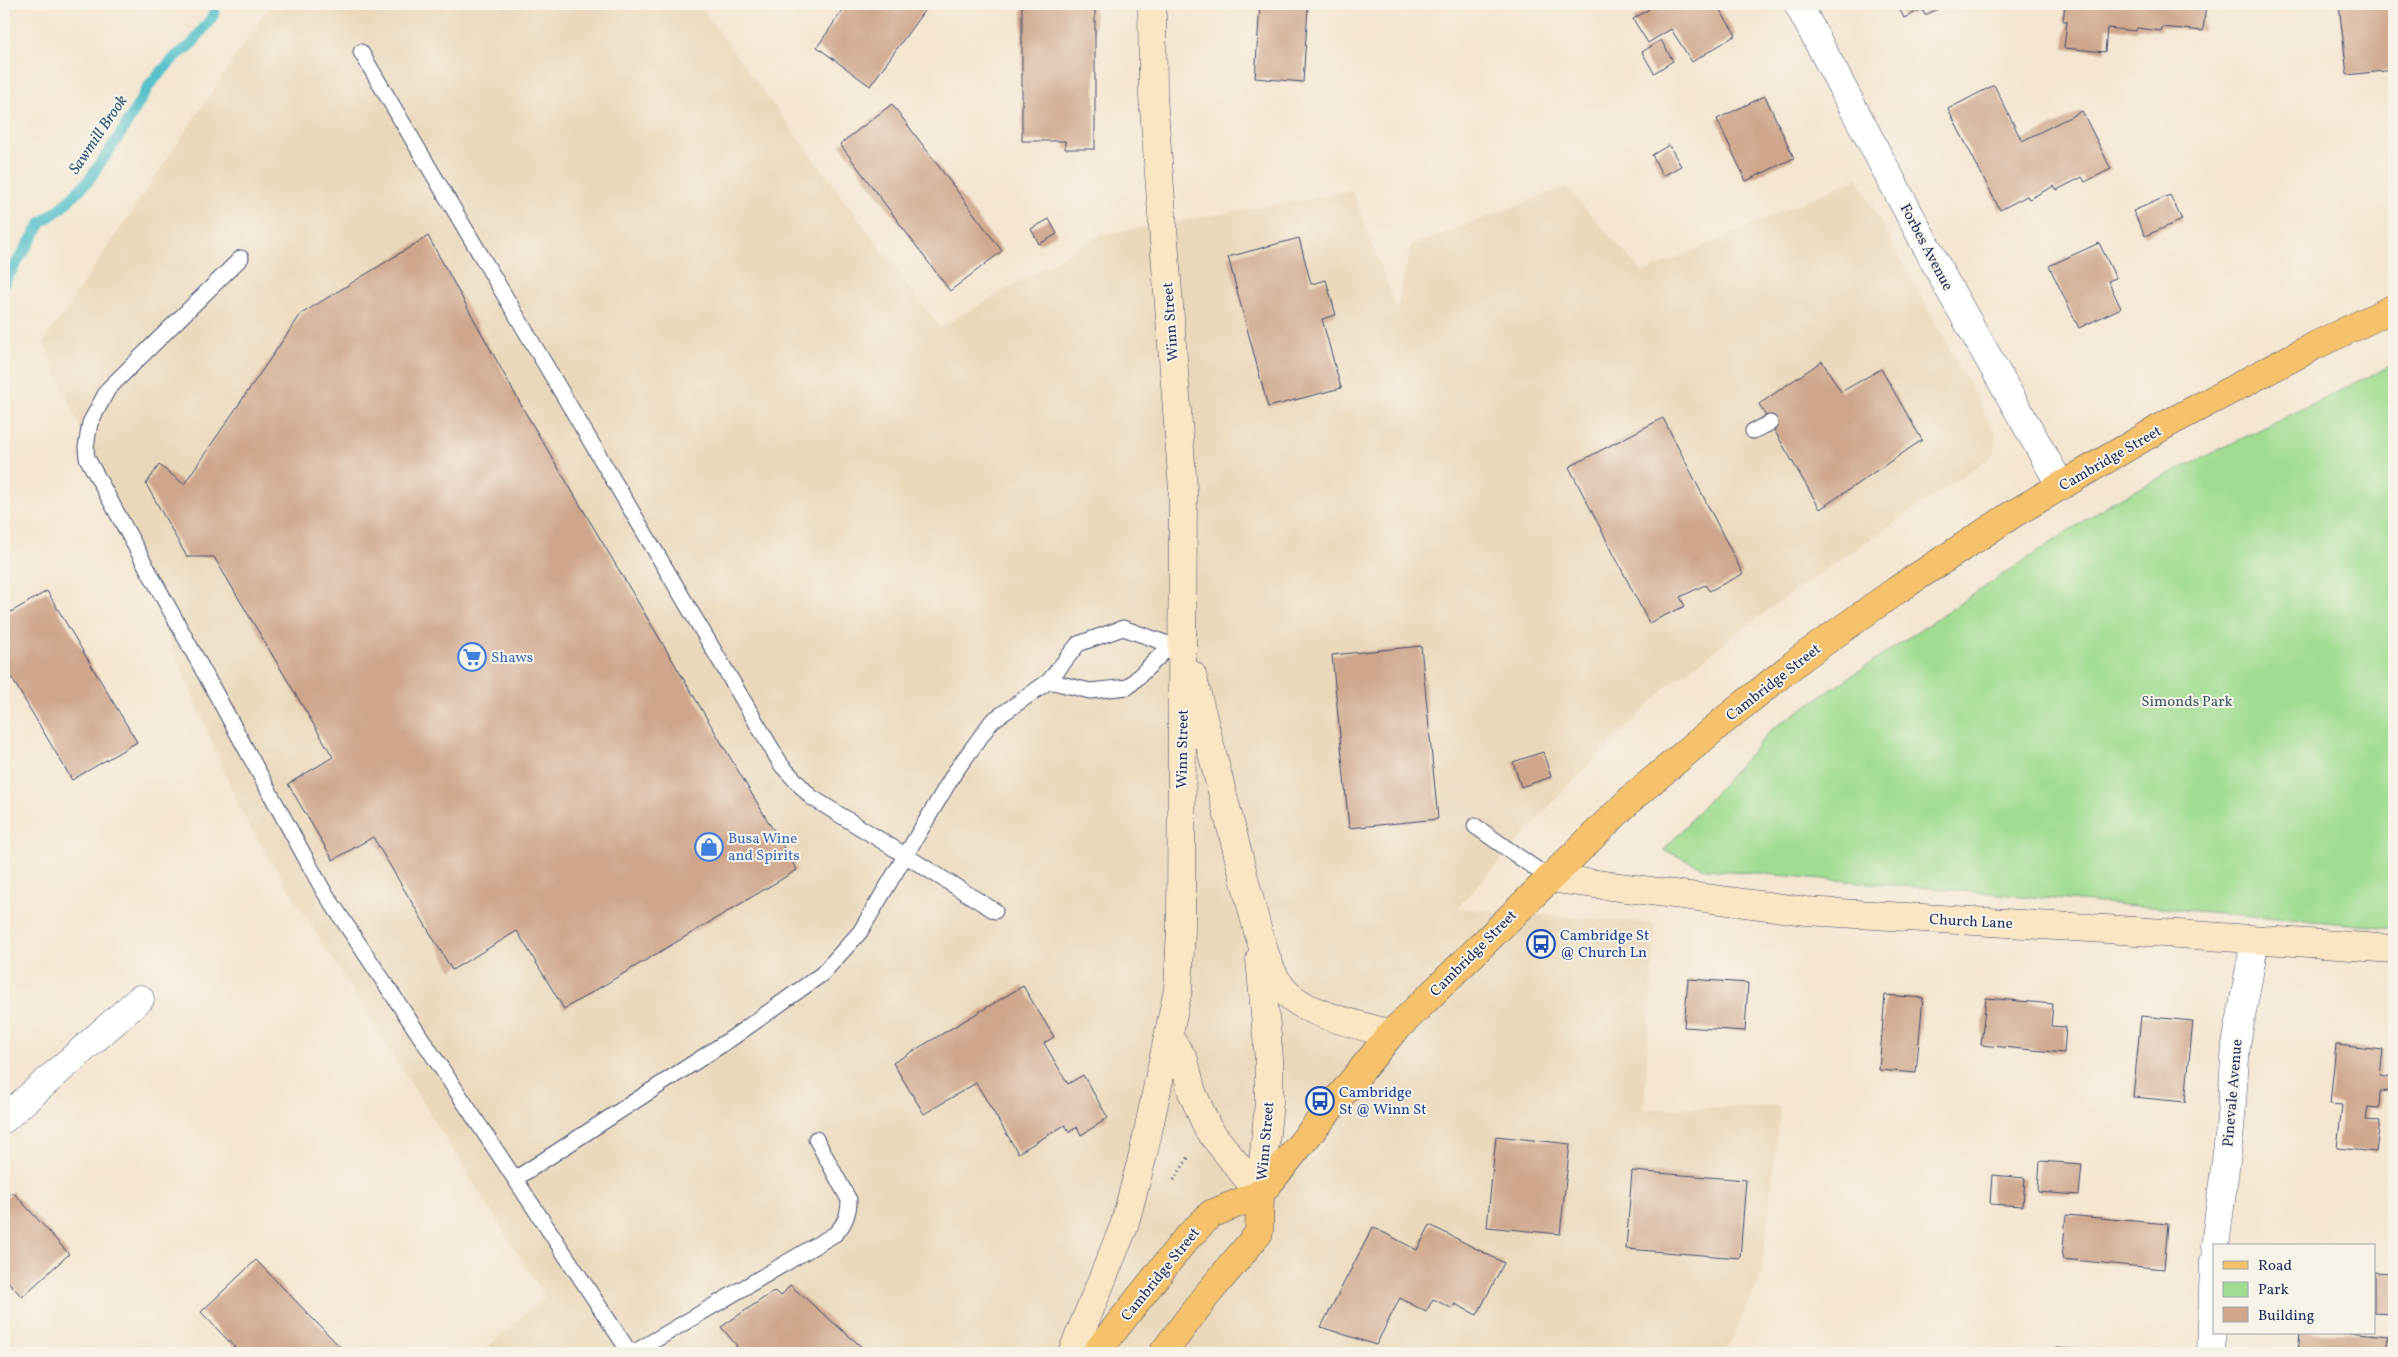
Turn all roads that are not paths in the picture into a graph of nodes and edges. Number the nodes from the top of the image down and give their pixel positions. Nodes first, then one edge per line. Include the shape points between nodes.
1 (1152, 4) edge
2 (1798, 4) edge
3 (361, 52) dead end
4 (241, 258) dead end
5 (2394, 308) edge
6 (1770, 423) dead end
7 (1753, 431) dead end
8 (2061, 486) junction
9 (1177, 643) junction
10 (1049, 681) junction
11 (1475, 826) dead end
12 (905, 856) junction
13 (1549, 878) junction
14 (995, 911) dead end
15 (1258, 932) junction
16 (2255, 940) junction
17 (2394, 949) edge
18 (140, 999) dead end
19 (1391, 1034) junction
20 (1168, 1036) junction
21 (4, 1119) edge
22 (816, 1139) dead end
23 (515, 1179) junction
24 (1260, 1194) junction
25 (2215, 1244) edge
26 (2213, 1292) edge
27 (632, 1353) edge
28 (1072, 1353) edge
29 (1096, 1353) edge
30 (1163, 1353) edge
31 (2211, 1353) edge

1 - 9 main road, Winn Street via 1153,96 1183,489
2 - 8 street, Forbes Avenue via 1947,286
3 - 12 lane via 782,766 811,797
4 - 23 lane via 108,389 90,423 86,447 88,458 323,890
5 - 8 main road, Cambridge Street via 2314,346 2167,424
6 - 7 lane
8 - 13 main road, Cambridge Street via 1896,590 1803,657 1633,797
9 - 10 lane via 1128,687 1090,691
9 - 10 lane via 1123,628 1078,644
9 - 15 main road, Winn Street
9 - 20 main road, Winn Street via 1181,928 1178,990
10 - 12 lane via 992,721 955,772
11 - 13 lane
12 - 14 lane
12 - 23 lane via 860,932 822,974 732,1038
13 - 16 main road, Church Lane via 1806,912 2106,928
13 - 19 main road, Cambridge Street
15 - 19 main road, Winn Street via 1273,974 1289,996 1324,1014
15 - 24 main road, Winn Street via 1269,1059 1269,1102
16 - 17 main road, Church Lane
16 - 25 street, Pinevale Avenue via 2236,1045 2230,1129
18 - 21 street
19 - 24 main road, Cambridge Street
20 - 24 main road, Winn Street via 1184,1060 1192,1092 1208,1129
20 - 28 main road, Winn Street via 1147,1138 1124,1226
22 - 27 lane via 849,1200 849,1210 841,1228
23 - 27 lane
24 - 29 main road, Cambridge Street via 1211,1214 1185,1240
24 - 30 main road via 1259,1233
26 - 31 street

